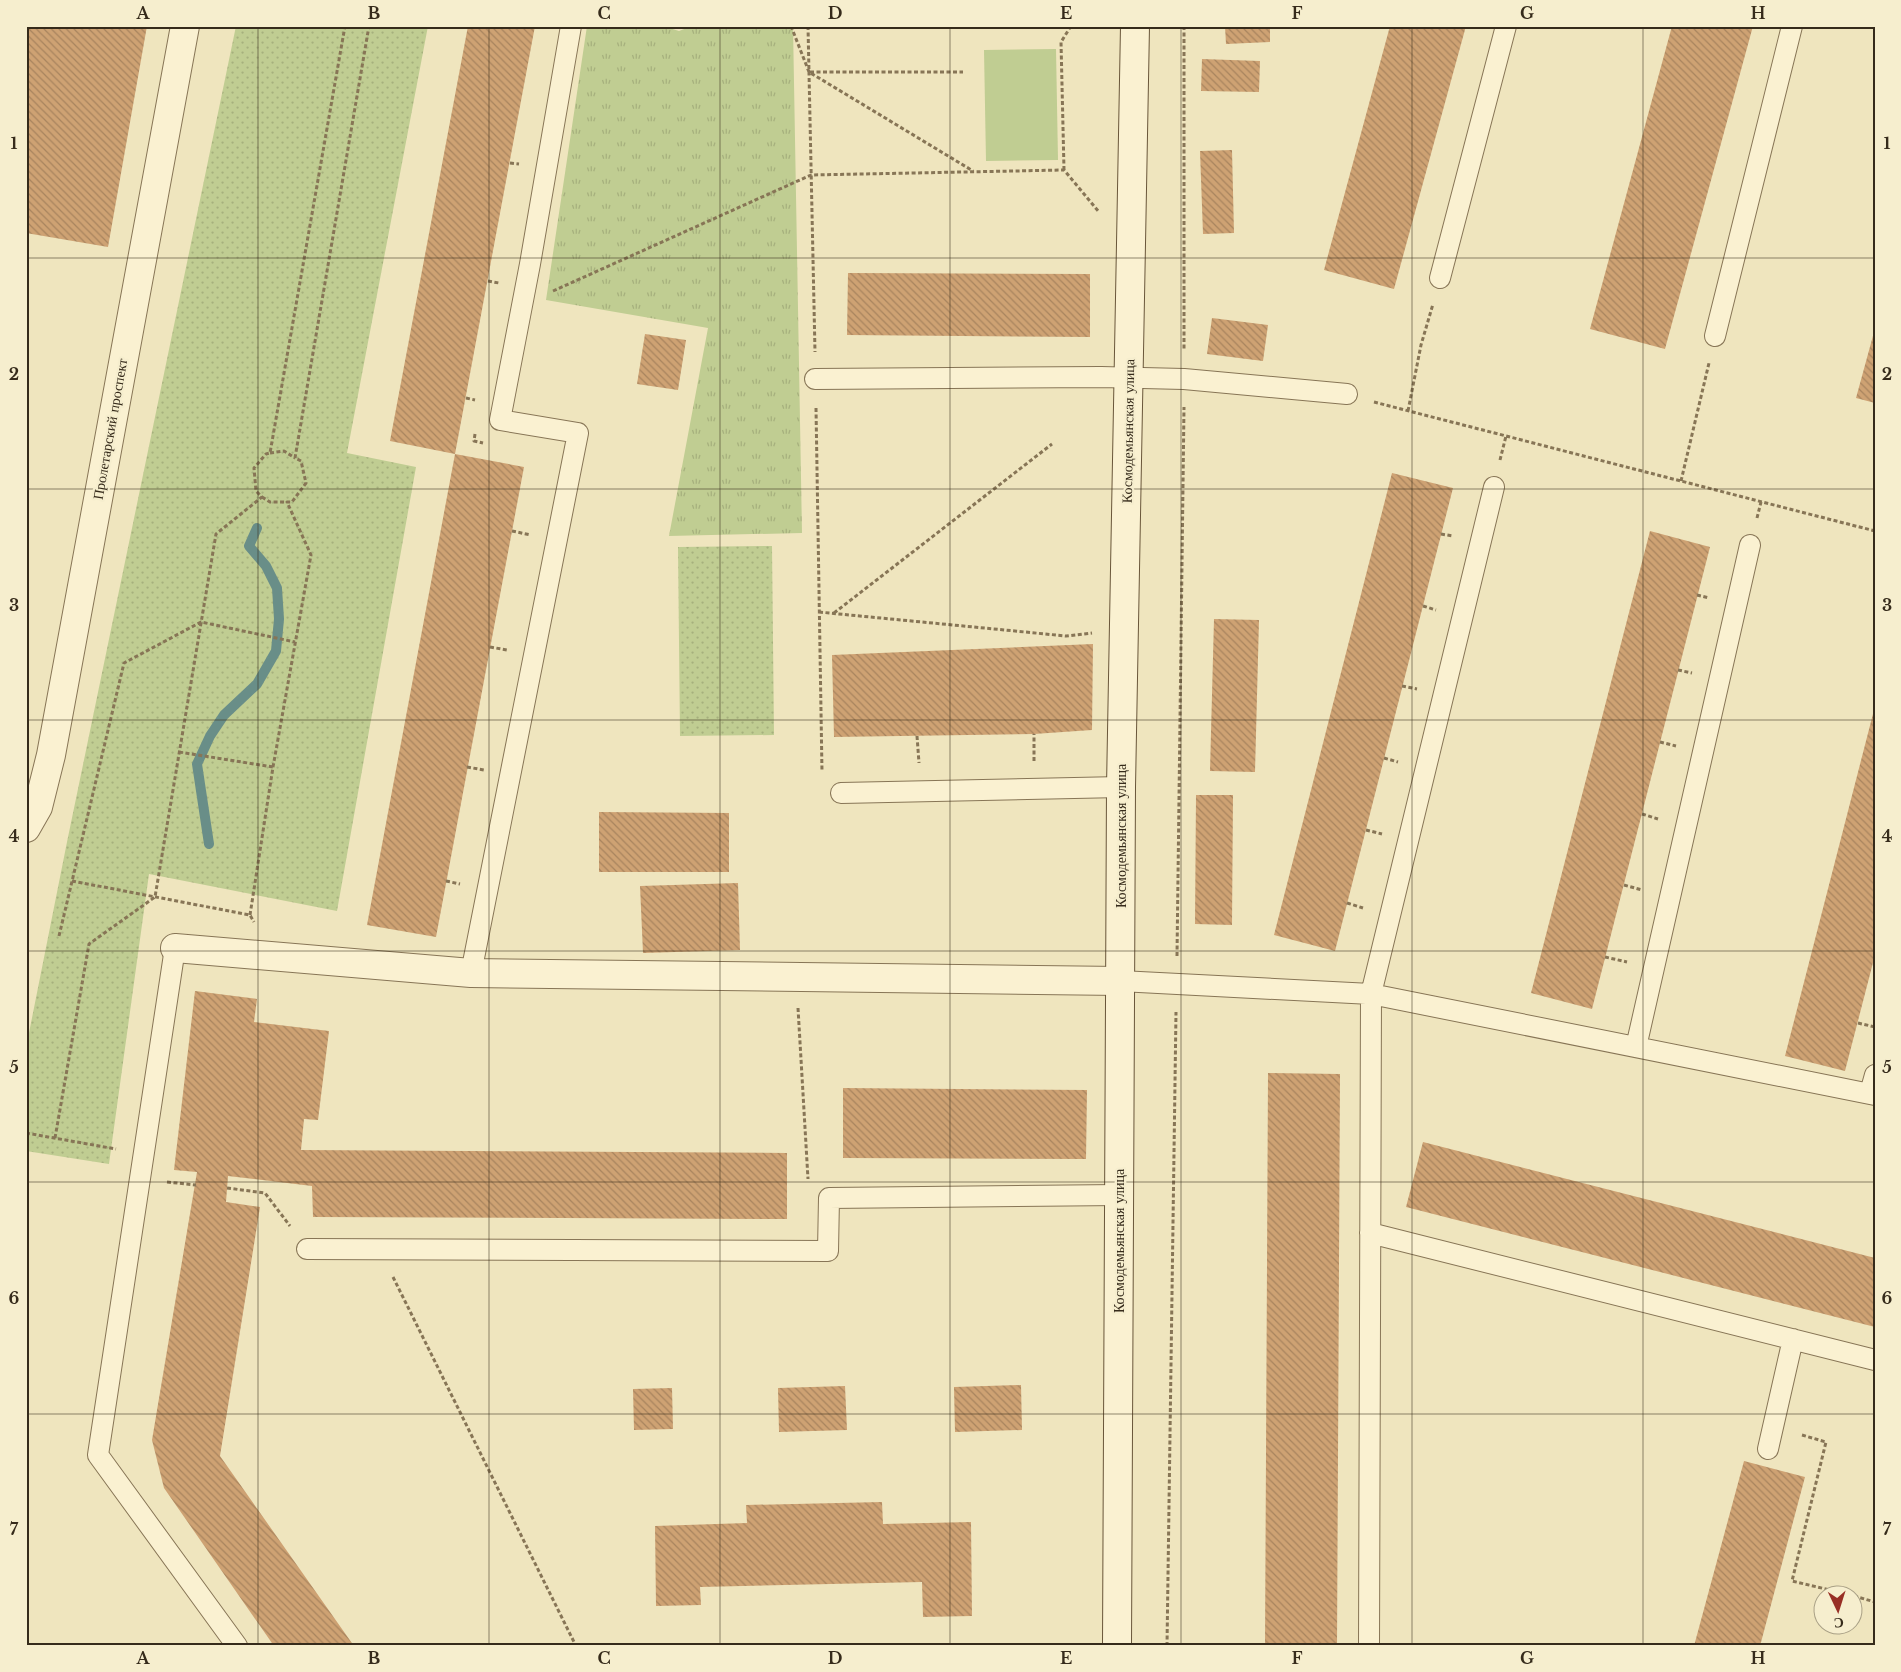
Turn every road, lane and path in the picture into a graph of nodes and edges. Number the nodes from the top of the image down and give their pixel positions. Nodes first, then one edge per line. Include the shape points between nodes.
1 (185, 26) edge
2 (345, 26) edge
3 (369, 26) edge
4 (571, 26) edge
5 (791, 26) edge
6 (808, 26) edge
7 (1071, 26) edge
8 (1135, 26) edge
9 (1184, 26) edge
10 (1506, 26) edge
11 (1792, 26) edge
12 (809, 72) junction
13 (963, 72) dead end
14 (1064, 170) junction
15 (974, 171) junction
16 (811, 175) junction
17 (1102, 216) dead end
18 (1440, 278) joint
19 (522, 306) junction
20 (1715, 336) joint
21 (1129, 377) junction
22 (815, 379) junction
23 (1184, 379) junction
24 (1346, 394) joint
25 (1408, 411) junction
26 (475, 433) dead end
27 (1052, 444) dead end
28 (492, 445) dead end
29 (270, 453) junction
30 (295, 458) junction
31 (1681, 481) junction
32 (1494, 487) dead end
33 (262, 497) junction
34 (287, 502) junction
35 (512, 531) dead end
36 (1875, 531) edge
37 (533, 535) dead end
38 (1750, 545) dead end
39 (819, 612) junction
40 (834, 613) junction
41 (201, 622) junction
42 (1094, 633) dead end
43 (295, 642) junction
44 (490, 647) dead end
45 (510, 651) dead end
46 (179, 752) junction
47 (488, 762) dead end
48 (468, 767) dead end
49 (273, 768) junction
50 (822, 778) dead end
51 (1121, 787) junction
52 (841, 794) dead end
53 (26, 828) edge
54 (72, 881) junction
55 (446, 881) dead end
56 (463, 884) dead end
57 (156, 897) junction
58 (250, 915) junction
59 (258, 930) dead end
60 (59, 936) dead end
61 (176, 948) joint
62 (471, 972) junction
63 (1120, 981) junction
64 (1176, 984) junction
65 (1371, 994) junction
66 (798, 1003) dead end
67 (1858, 1023) dead end
68 (1875, 1026) edge
69 (1636, 1047) junction
70 (1873, 1088) edge
71 (26, 1133) edge
72 (55, 1138) junction
73 (144, 1154) junction
74 (158, 1182) dead end
75 (196, 1185) dead end
76 (227, 1188) dead end
77 (808, 1188) dead end
78 (1120, 1195) junction
79 (1370, 1233) junction
80 (307, 1248) joint
81 (379, 1249) junction
82 (1793, 1340) junction
83 (1875, 1360) edge
84 (1804, 1427) dead end
85 (1768, 1448) dead end
86 (1814, 1586) edge
87 (237, 1646) edge
88 (576, 1646) edge
89 (1117, 1646) edge
90 (1168, 1646) edge
91 (1369, 1646) edge

1 - 53 street, Пролетарский проспект via 51,755 38,807
2 - 29 path
3 - 30 path
4 - 19 lane
5 - 12 path
6 - 12 path
7 - 14 path via 1061,42
8 - 21 street, Космодемьянская улица
9 - 23 path
10 - 18 lane
11 - 20 lane
12 - 13 path
12 - 15 path
12 - 16 path
14 - 15 path
14 - 17 path
15 - 16 path
16 - 19 path
16 - 22 path
18 - 25 path via 1421,345
19 - 62 lane via 500,420 578,434
20 - 31 path
21 - 22 lane
21 - 23 lane
21 - 51 street, Космодемьянская улица
22 - 39 path
23 - 24 lane
23 - 64 path
24 - 25 path
25 - 31 path
26 - 28 path via 474,441
27 - 40 path
29 - 30 path via 284,451
29 - 33 path via 254,468 256,491
30 - 34 path via 301,461 306,483 292,502
31 - 36 path
32 - 65 lane
33 - 34 path via 270,502
33 - 41 path via 216,534
34 - 43 path via 311,555
35 - 37 path
38 - 69 lane
39 - 40 path
39 - 50 path
40 - 42 path via 1066,636
41 - 43 path
41 - 46 path
41 - 54 path via 124,663
43 - 49 path
44 - 45 path
46 - 49 path
46 - 57 path
47 - 48 path via 486,771
49 - 58 path
51 - 52 lane
51 - 63 street, Космодемьянская улица
54 - 57 path
54 - 60 path
55 - 56 path
57 - 58 path
57 - 72 path via 89,944
58 - 59 path
61 - 62 street
61 - 73 lane
62 - 63 street
63 - 64 lane
63 - 78 street, Космодемьянская улица
64 - 65 lane
64 - 90 path
65 - 69 lane
65 - 79 lane
66 - 77 path
67 - 68 path
69 - 70 lane
71 - 72 path
72 - 73 path
73 - 87 lane via 98,1455
74 - 75 path
76 - 80 path via 265,1194
78 - 81 lane via 829,1198 828,1251
78 - 89 street, Космодемьянская улица
79 - 82 lane
79 - 91 lane
80 - 81 lane
81 - 88 path
82 - 83 lane
82 - 85 lane
84 - 86 path via 1801,1436 1826,1442 1792,1581

